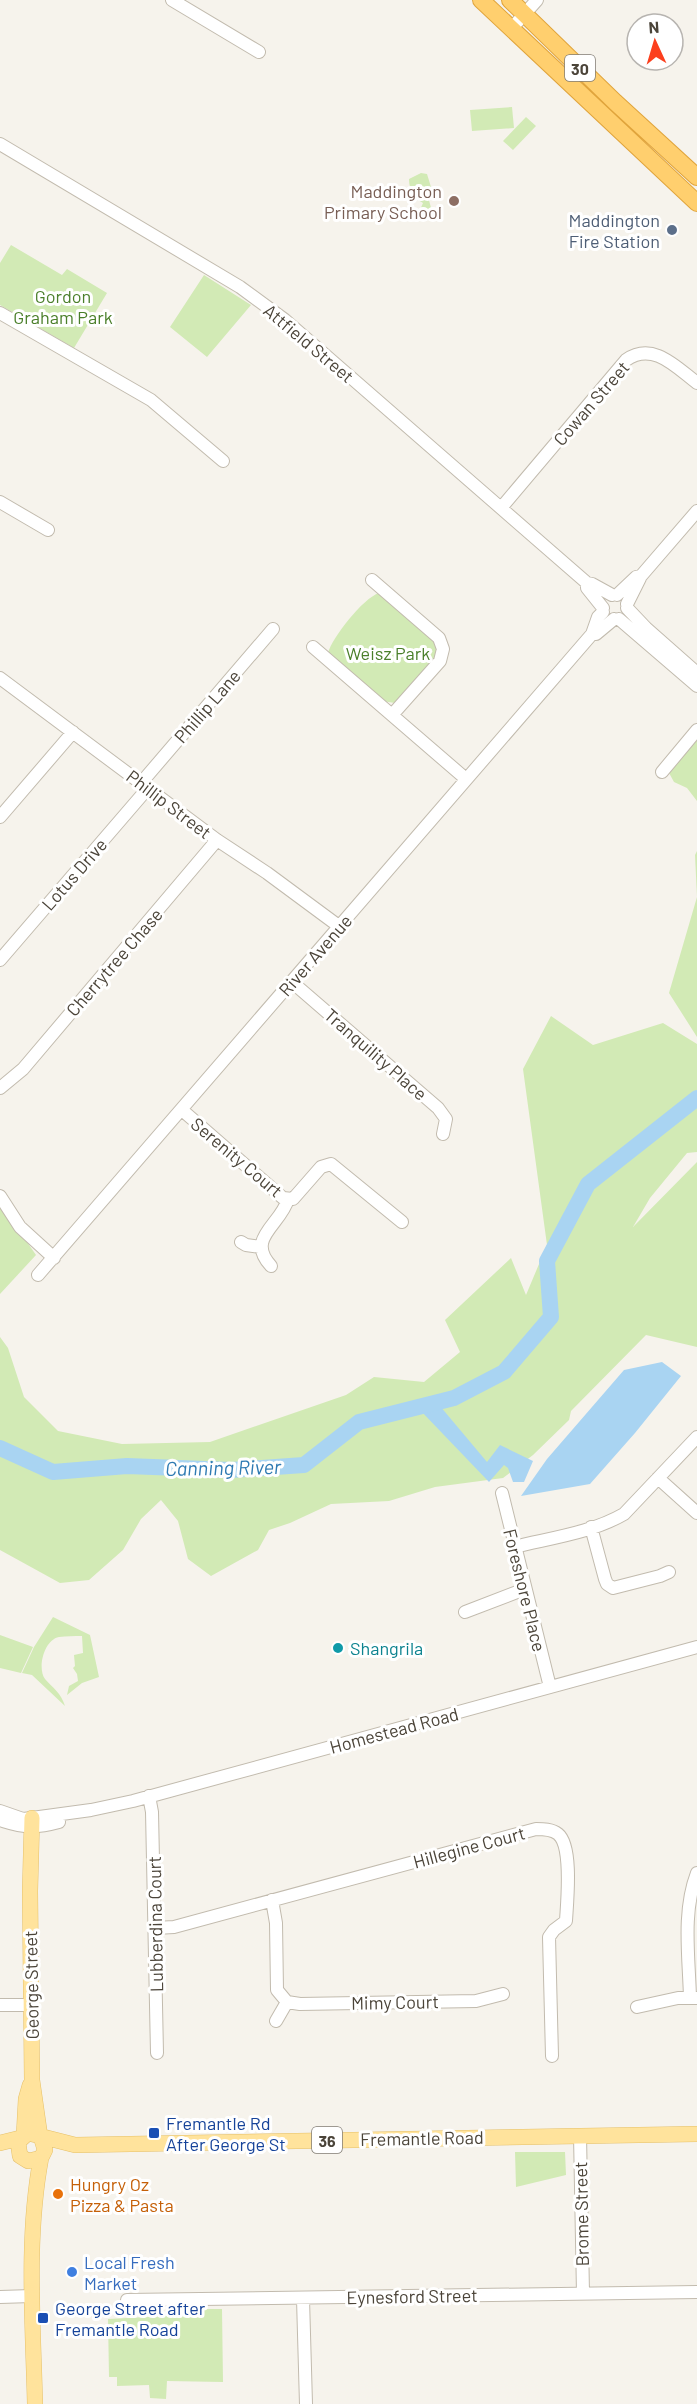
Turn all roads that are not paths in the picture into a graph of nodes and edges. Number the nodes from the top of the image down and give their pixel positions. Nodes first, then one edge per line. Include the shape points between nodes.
1 (172, 0) edge
2 (482, 0) edge
3 (510, 0) edge
4 (537, 0) edge
5 (524, 14) junction
6 (512, 28) junction
7 (259, 52) dead end
8 (0, 144) edge
9 (696, 176) edge
10 (682, 190) junction
11 (697, 203) edge
12 (0, 313) edge
13 (697, 383) edge
14 (223, 461) dead end
15 (0, 502) edge
16 (501, 508) junction
17 (697, 511) edge
18 (48, 530) dead end
19 (640, 576) junction
20 (372, 580) dead end
21 (587, 583) junction
22 (614, 595) junction
23 (627, 606) junction
24 (603, 610) junction
25 (617, 619) junction
26 (273, 629) dead end
27 (592, 634) junction
28 (313, 647) dead end
29 (697, 674) edge
30 (0, 678) edge
31 (697, 686) edge
32 (392, 715) junction
33 (697, 730) edge
34 (73, 732) junction
35 (662, 772) dead end
36 (466, 779) junction
37 (145, 786) junction
38 (0, 818) edge
39 (218, 840) junction
40 (340, 927) junction
41 (0, 960) edge
42 (292, 982) junction
43 (2, 1084) edge
44 (182, 1110) junction
45 (443, 1134) dead end
46 (0, 1196) edge
47 (288, 1199) junction
48 (402, 1222) dead end
49 (241, 1242) dead end
50 (261, 1247) junction
51 (54, 1258) junction
52 (271, 1266) dead end
53 (38, 1275) dead end
54 (697, 1437) edge
55 (658, 1478) junction
56 (502, 1493) dead end
57 (697, 1513) edge
58 (591, 1527) junction
59 (514, 1547) junction
60 (669, 1572) dead end
61 (525, 1589) junction
62 (465, 1612) dead end
63 (697, 1647) edge
64 (550, 1687) junction
65 (149, 1796) junction
66 (0, 1811) edge
67 (0, 1820) edge
68 (27, 1823) junction
69 (697, 1874) edge
70 (272, 1900) junction
71 (155, 1928) junction
72 (503, 1994) dead end
73 (693, 1998) edge
74 (287, 2002) junction
75 (0, 2005) edge
76 (31, 2005) junction
77 (637, 2007) dead end
78 (276, 2021) dead end
79 (157, 2052) dead end
80 (552, 2056) dead end
81 (32, 2080) junction
82 (697, 2134) edge
83 (580, 2135) junction
84 (22, 2136) junction
85 (40, 2136) junction
86 (0, 2143) edge
87 (75, 2145) junction
88 (0, 2151) edge
89 (42, 2156) junction
90 (22, 2158) junction
91 (33, 2224) junction
92 (697, 2292) edge
93 (583, 2293) junction
94 (0, 2296) edge
95 (32, 2296) junction
96 (303, 2299) junction
97 (127, 2300) dead end
98 (35, 2404) edge
99 (306, 2404) edge

1 - 7 street
2 - 6 highway, 30
3 - 5 highway, 30
4 - 5 street
5 - 6 street
5 - 9 highway, 30
6 - 10 highway, 30
8 - 16 street, Attfield Street via 240,287 285,320
9 - 10 highway
10 - 11 highway, 30
12 - 14 street via 151,400
13 - 16 street, Cowan Street via 659,355 635,354
15 - 18 street
16 - 21 street, Attfield Street
17 - 19 street
19 - 22 street
19 - 23 street
20 - 32 street via 439,638 443,650 440,661
21 - 22 street, Attfield Street
21 - 24 street, Attfield Street
22 - 23 street via 623,598
22 - 24 street via 604,602
23 - 25 street via 625,615
23 - 29 street
24 - 25 street via 608,617
24 - 27 street, River Avenue
25 - 27 street, River Avenue
25 - 31 street
26 - 37 street, Phillip Lane
27 - 36 street, River Avenue
28 - 32 street
30 - 34 street, Phillip Street
32 - 36 street
33 - 35 street
34 - 37 street, Phillip Street
34 - 38 street
36 - 40 street, River Avenue
37 - 39 street, Phillip Street
37 - 41 street, Lotus Drive
39 - 40 street, Phillip Street
39 - 43 street, Cherrytree Chase via 22,1069
40 - 42 street, River Avenue
42 - 44 street, River Avenue
42 - 45 street, Tranquility Place via 438,1108 446,1119
44 - 47 street, Serenity Court
44 - 51 street, River Avenue
46 - 51 street via 20,1227
47 - 48 street, Serenity Court via 298,1196 321,1167 331,1164
47 - 50 street via 283,1212 263,1236
49 - 50 street
50 - 52 street
51 - 53 street, River Avenue
54 - 55 street
55 - 57 street
55 - 58 street via 624,1514
56 - 59 street, Foreshore Place
58 - 59 street
58 - 60 street via 605,1579 613,1588
59 - 61 street, Foreshore Place
61 - 62 street
61 - 64 street, Foreshore Place
63 - 64 street, Homestead Road
64 - 65 street, Homestead Road
65 - 68 street, Homestead Road
65 - 71 street, Lubberdina Court
66 - 68 street, Homestead Road
67 - 68 street, Homestead Road
68 - 76 main road, George Street
69 - 73 street via 689,1906
70 - 71 street, Hillegine Court via 174,1927
70 - 74 street via 277,1990
70 - 80 street, Hillegine Court via 536,1828 556,1832 566,1850 567,1899 566,1921 549,1937
71 - 79 street, Lubberdina Court
72 - 74 street, Mimy Court via 476,2001
73 - 77 street
74 - 78 street
75 - 76 street
76 - 81 main road, George Street
81 - 84 main road, George Street
81 - 85 main road, George Street
82 - 83 main road, Fremantle Road / 36
83 - 87 main road, Fremantle Road / 36
83 - 93 street, Brome Street
84 - 85 main road
84 - 86 main road
84 - 90 main road via 17,2147
85 - 87 main road, Fremantle Road / 36
85 - 89 main road via 45,2145
87 - 89 main road, Fremantle Road / 36
88 - 90 main road
89 - 90 main road via 32,2161
89 - 91 main road
90 - 91 main road via 29,2181
91 - 95 main road
92 - 93 street, Eynesford Street
93 - 96 street, Eynesford Street
94 - 95 street
95 - 98 main road
96 - 97 street, Eynesford Street
96 - 99 street

